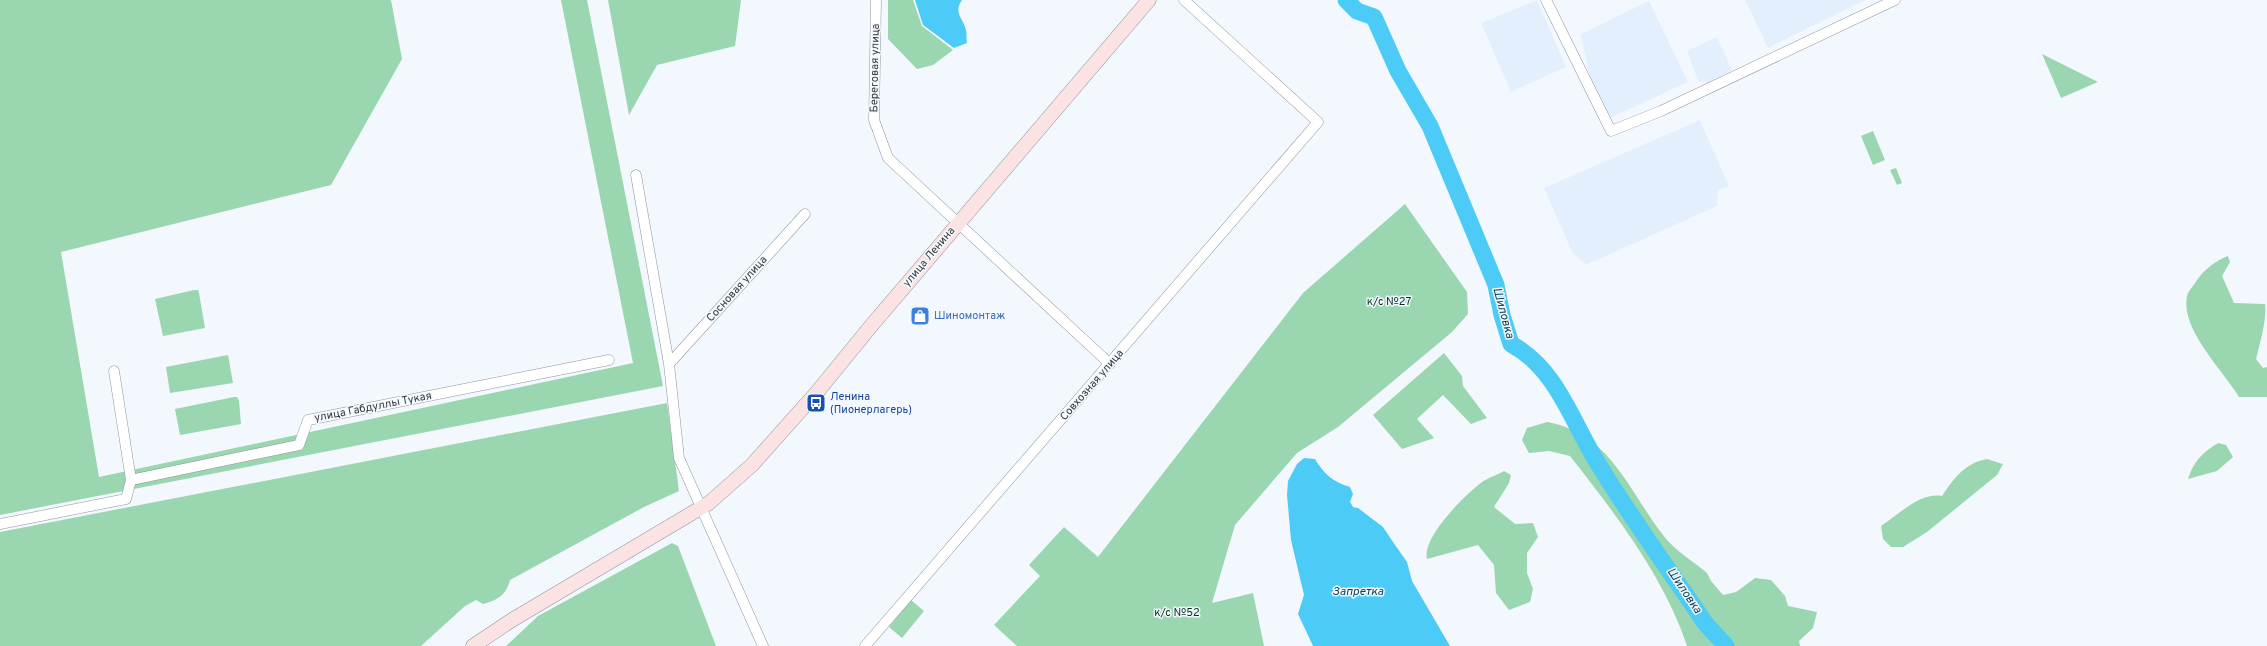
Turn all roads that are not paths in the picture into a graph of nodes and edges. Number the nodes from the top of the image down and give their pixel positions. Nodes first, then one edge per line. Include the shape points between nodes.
1 (876, 0) edge
2 (1149, 0) edge
3 (1184, 0) edge
4 (1546, 0) edge
5 (1895, 0) edge
6 (636, 174) dead end
7 (805, 214) dead end
8 (958, 223) junction
9 (609, 360) dead end
10 (669, 364) junction
11 (1110, 364) junction
12 (114, 371) dead end
13 (131, 480) junction
14 (702, 507) junction
15 (0, 524) edge
16 (473, 646) edge
17 (763, 646) edge
18 (865, 646) edge

1 - 8 street, Береговая улица via 874,120 888,158
2 - 8 street, улица Ленина
3 - 11 street, Совхозная улица via 1318,122
4 - 5 street via 1611,131 1661,111
6 - 10 street
7 - 10 street, Сосновая улица
8 - 11 street, Береговая улица
8 - 14 street, улица Ленина via 762,454 747,470
9 - 13 street, улица Габдуллы Тукая via 308,420 299,445
10 - 14 street via 679,458
11 - 18 street, Совхозная улица
12 - 13 street
13 - 15 street via 126,499
14 - 16 street, улица Ленина
14 - 17 street

